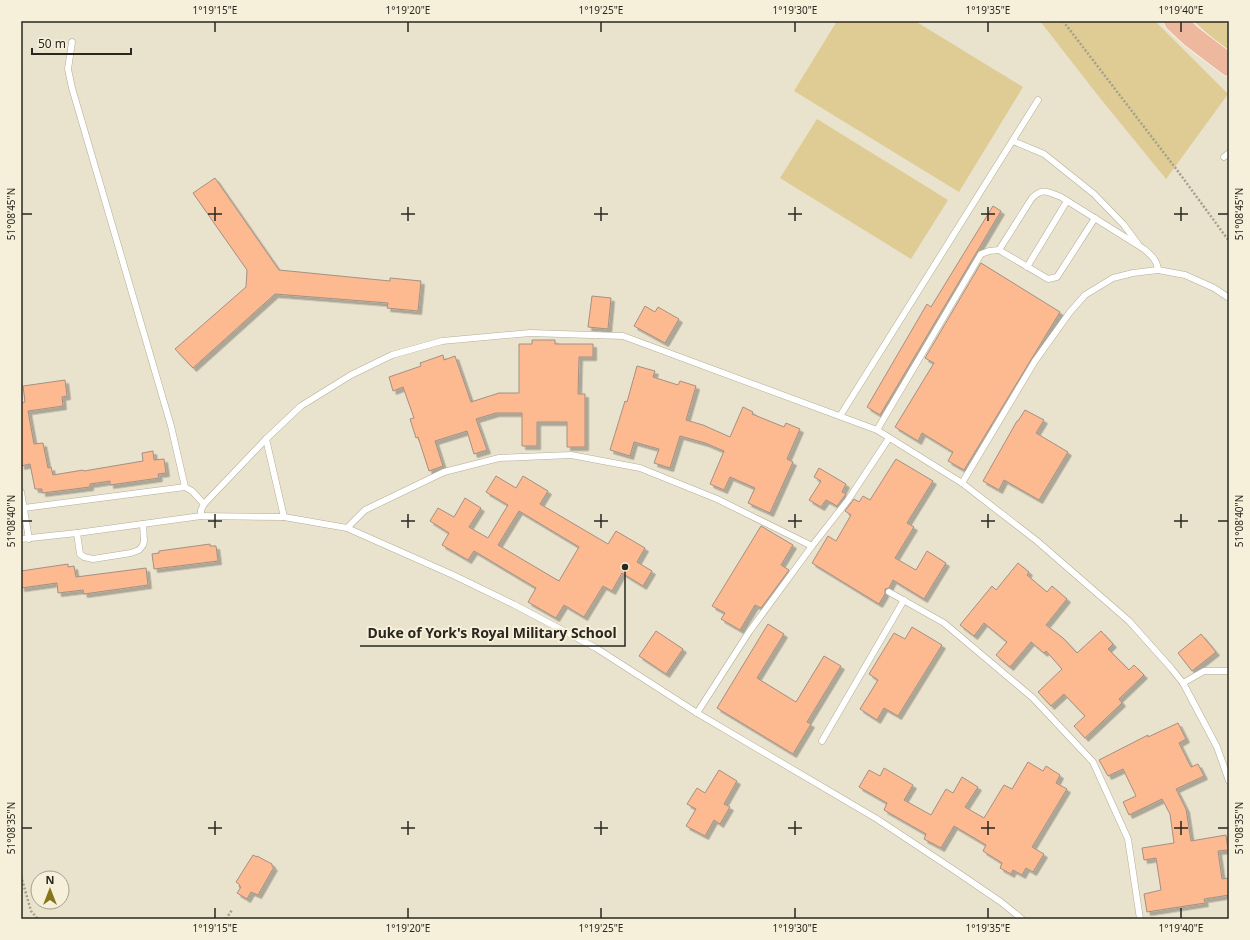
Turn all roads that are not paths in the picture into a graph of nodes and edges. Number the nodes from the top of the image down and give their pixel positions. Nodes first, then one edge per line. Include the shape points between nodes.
1 (1175, 21) edge
2 (1191, 36) junction
3 (72, 42) dead end
4 (1229, 65) edge
5 (1229, 81) edge
6 (1038, 100) dead end
7 (1013, 140) junction
8 (1067, 201) junction
9 (1094, 218) junction
10 (1140, 247) junction
11 (999, 250) junction
12 (1027, 266) junction
13 (1158, 270) junction
14 (1229, 298) edge
15 (840, 416) junction
16 (877, 430) junction
17 (889, 438) junction
18 (266, 439) junction
19 (962, 483) junction
20 (185, 486) junction
21 (21, 492) edge
22 (204, 504) junction
23 (24, 508) junction
24 (201, 516) junction
25 (284, 517) junction
26 (142, 524) junction
27 (347, 528) junction
28 (77, 533) junction
29 (29, 539) junction
30 (21, 540) edge
31 (812, 546) junction
32 (889, 592) dead end
33 (904, 600) junction
34 (1229, 671) edge
35 (1183, 683) junction
36 (697, 713) junction
37 (822, 741) dead end
38 (1229, 781) edge
39 (1022, 919) edge
40 (1140, 919) edge

1 - 2 highway
2 - 4 highway
2 - 5 highway
3 - 20 lane via 68,69 72,88 171,426
6 - 7 lane
7 - 10 lane via 1044,154 1094,194 1124,225
7 - 15 lane
8 - 9 lane
8 - 11 lane via 1046,191 1038,192
8 - 12 lane
9 - 10 lane
9 - 12 lane via 1057,277 1048,279
10 - 13 lane via 1154,258
11 - 12 lane
11 - 16 lane via 981,254
13 - 14 lane via 1185,275
13 - 19 lane via 1134,272 1113,278 1085,295 1035,361
15 - 16 lane
15 - 18 lane via 623,336 530,333 442,341 392,355 351,375 301,406
16 - 17 lane
17 - 19 lane
17 - 31 lane via 848,500
18 - 22 lane
18 - 25 lane
19 - 35 lane via 1037,541 1129,621
20 - 22 lane
20 - 23 lane
21 - 23 lane
22 - 24 lane
23 - 29 lane
24 - 25 lane
24 - 26 lane
25 - 27 lane
26 - 28 lane
26 - 28 lane via 144,541 139,550 93,559 80,554
27 - 31 lane via 366,510 444,472 499,458 571,455 640,468 718,499
27 - 36 lane via 513,604 596,648
28 - 29 lane
29 - 30 lane
31 - 36 lane via 749,632
32 - 33 lane
33 - 37 lane
33 - 40 lane via 944,623 1034,698 1093,762 1128,839
34 - 35 lane via 1204,671
35 - 38 lane via 1217,747
36 - 39 lane via 877,819 1001,902

